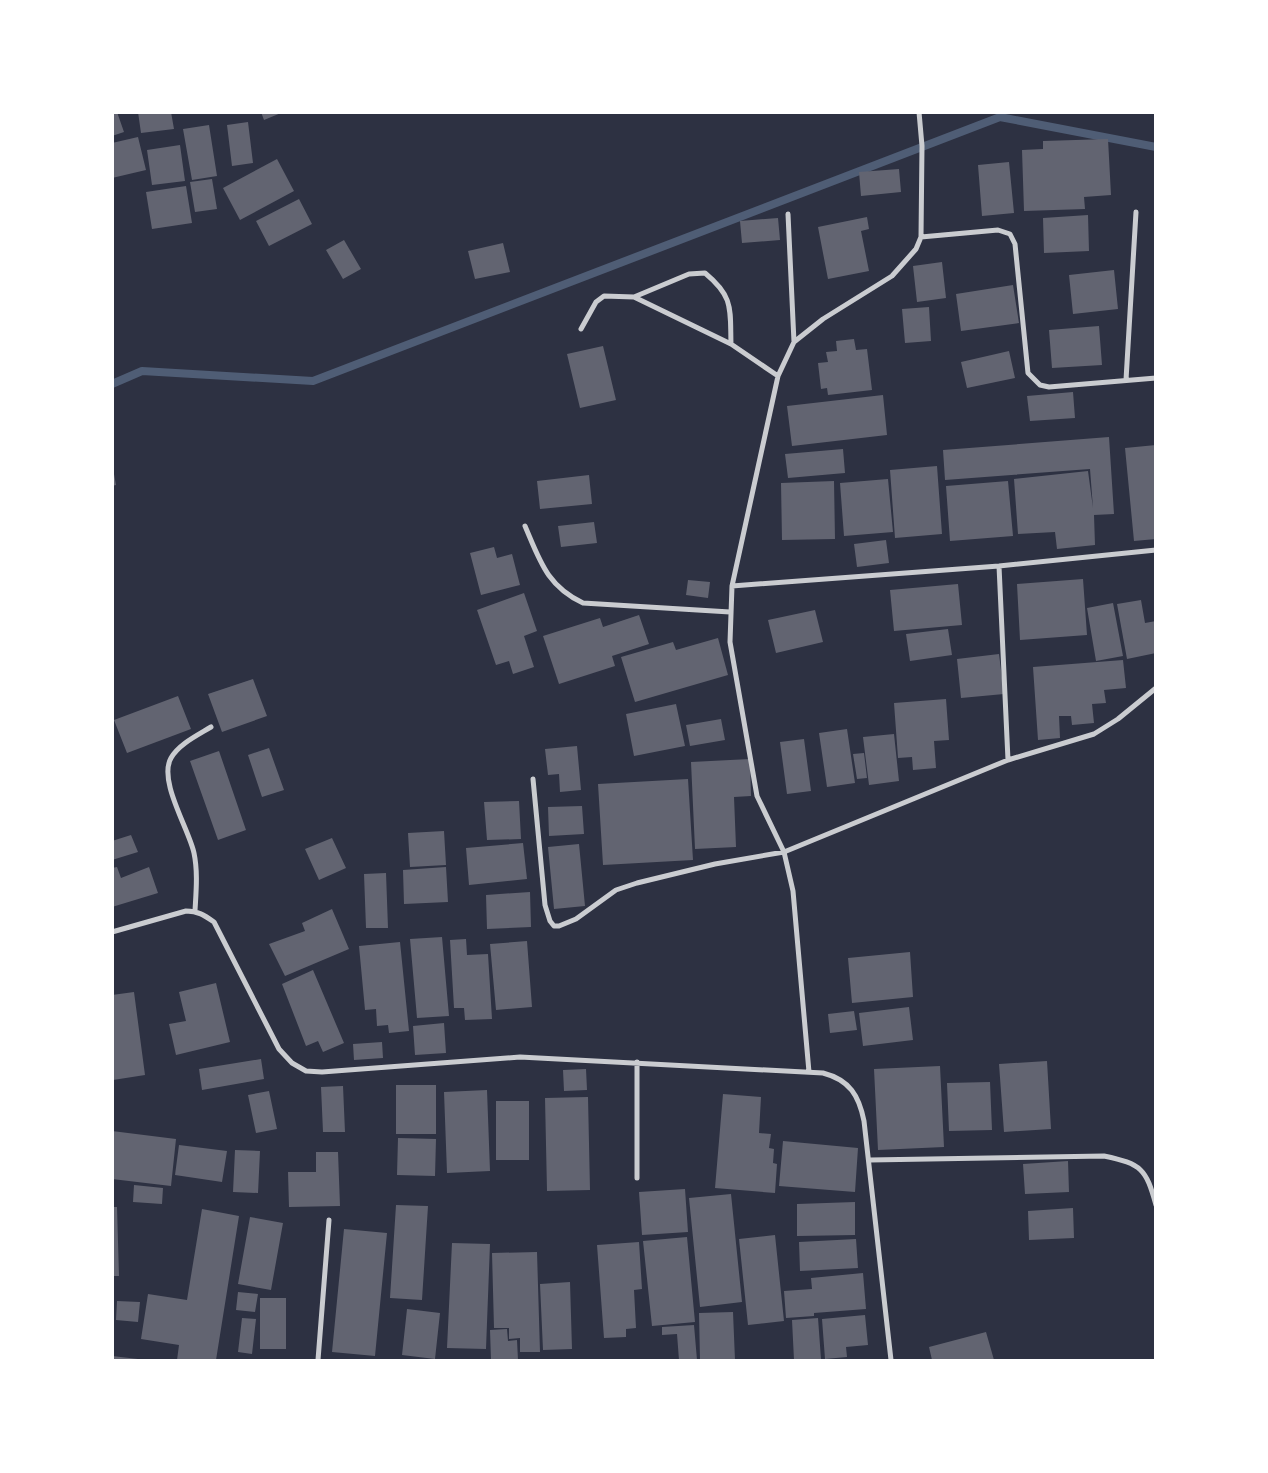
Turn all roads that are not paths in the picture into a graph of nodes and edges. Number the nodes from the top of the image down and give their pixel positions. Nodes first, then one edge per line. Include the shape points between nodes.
1 (919, 112) edge
2 (1136, 212) dead end
3 (788, 214) dead end
4 (921, 237) junction
5 (634, 297) junction
6 (581, 329) dead end
7 (794, 342) junction
8 (731, 344) junction
9 (778, 376) junction
10 (1156, 378) edge
11 (1126, 380) junction
12 (525, 526) dead end
13 (1156, 550) edge
14 (999, 566) junction
15 (732, 586) junction
16 (730, 612) junction
17 (1156, 688) edge
18 (211, 727) dead end
19 (1008, 760) junction
20 (533, 779) dead end
21 (784, 852) junction
22 (195, 911) junction
23 (112, 932) edge
24 (637, 1062) junction
25 (809, 1072) junction
26 (870, 1160) junction
27 (637, 1178) dead end
28 (1156, 1205) edge
29 (329, 1220) dead end
30 (318, 1360) edge
31 (890, 1360) edge

1 - 4 street
2 - 11 street
3 - 7 street
4 - 7 street via 916,249 892,276 823,319
4 - 11 street via 998,230 1010,234 1015,244 1028,373 1040,385 1048,387
5 - 6 street via 604,296 596,302
5 - 8 street
5 - 8 street via 689,274 705,273 720,285 726,295
7 - 9 street
8 - 9 street
9 - 15 street
10 - 11 street
12 - 16 street via 542,567 566,595 584,604
13 - 14 street
14 - 15 street
14 - 19 street
15 - 16 street
16 - 21 street via 730,642 757,796
17 - 19 street via 1094,734
18 - 22 street via 183,746 171,758 168,770 170,786 194,853 197,874
19 - 21 street
20 - 21 street via 545,905 554,926 570,922 616,890 637,883 723,862
21 - 25 street via 792,891
22 - 23 street
22 - 24 street via 214,922 279,1049 292,1063 306,1071 376,1069 520,1057
24 - 25 street
24 - 27 street
25 - 26 street via 837,1076 850,1086 860,1103
26 - 28 street via 1104,1156 1136,1166 1146,1174
26 - 31 street
29 - 30 street

